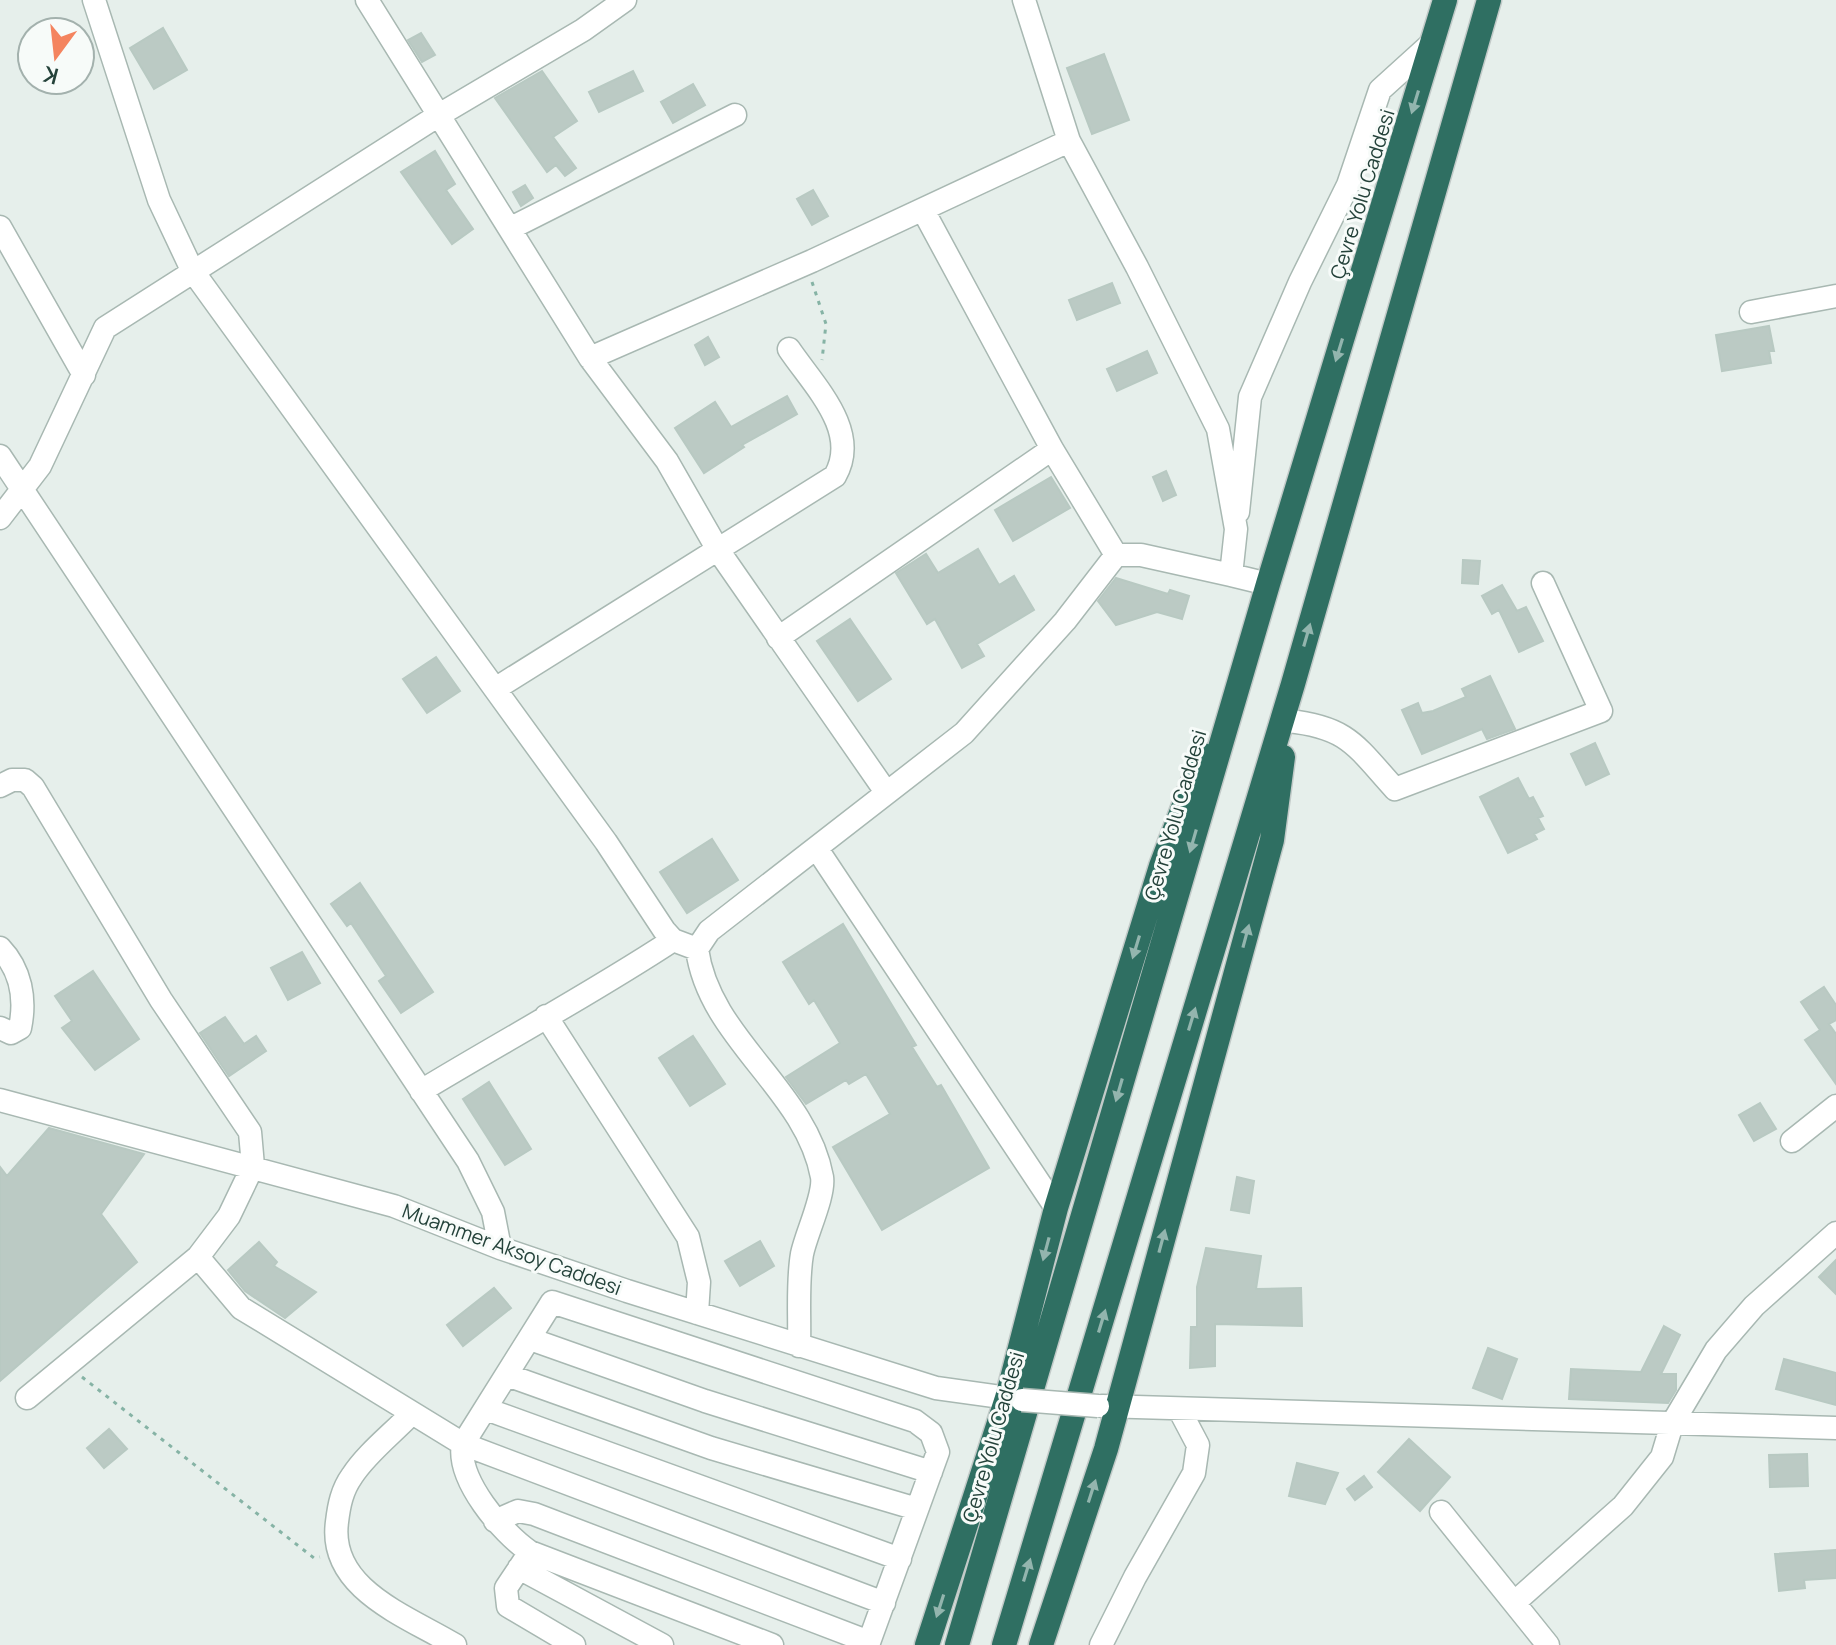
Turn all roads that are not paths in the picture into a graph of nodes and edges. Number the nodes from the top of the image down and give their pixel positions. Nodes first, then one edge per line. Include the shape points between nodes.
1 (94, 0) edge
2 (367, 0) edge
3 (1024, 0) edge
4 (1445, 0) edge
5 (1489, 0) edge
6 (611, 3) edge
7 (1433, 42) junction
8 (439, 115) junction
9 (735, 115) dead end
10 (1069, 141) junction
11 (923, 210) junction
12 (0, 227) edge
13 (511, 228) junction
14 (192, 270) junction
15 (1836, 296) edge
16 (1751, 312) dead end
17 (789, 349) dead end
18 (590, 358) junction
19 (84, 375) junction
20 (1052, 449) junction
21 (0, 456) edge
22 (23, 493) junction
23 (0, 518) edge
24 (1236, 529) junction
25 (718, 550) junction
26 (1116, 555) junction
27 (1231, 575) junction
28 (1543, 583) dead end
29 (1268, 584) junction
30 (778, 638) junction
31 (1293, 684) junction
32 (495, 689) junction
33 (1288, 721) junction
34 (0, 786) edge
35 (886, 792) junction
36 (817, 849) junction
37 (673, 940) junction
38 (697, 949) junction
39 (2, 955) edge
40 (546, 1016) junction
41 (0, 1028) edge
42 (421, 1091) junction
43 (0, 1100) edge
44 (1836, 1106) edge
45 (1792, 1141) dead end
46 (253, 1166) junction
47 (1056, 1208) junction
48 (1836, 1233) edge
49 (500, 1248) junction
50 (198, 1257) junction
51 (697, 1313) junction
52 (530, 1339) junction
53 (799, 1346) junction
54 (507, 1375) junction
55 (27, 1398) dead end
56 (1014, 1399) junction
57 (1107, 1406) junction
58 (486, 1409) junction
59 (1179, 1409) junction
60 (411, 1414) junction
61 (1672, 1424) junction
62 (1836, 1428) edge
63 (463, 1444) junction
64 (931, 1472) junction
65 (917, 1509) junction
66 (1441, 1512) dead end
67 (495, 1521) junction
68 (900, 1559) junction
69 (524, 1560) junction
70 (1515, 1602) junction
71 (884, 1603) junction
72 (869, 1644) edge
73 (455, 1645) edge
74 (574, 1645) edge
75 (662, 1645) edge
76 (772, 1645) edge
77 (927, 1645) edge
78 (957, 1645) edge
79 (1004, 1645) edge
80 (1041, 1645) edge
81 (1101, 1645) edge
82 (1548, 1645) edge

1 - 14 street via 159,200
2 - 8 street
3 - 10 street
4 - 7 highway, Çevre Yolu Caddesi
31 -> 5 highway
6 - 8 street via 583,30
7 - 24 street via 1380,90 1348,185 1250,397
7 -> 29 highway, Çevre Yolu Caddesi
8 - 13 street
8 - 14 street
9 - 13 street
10 - 11 street
10 - 24 street via 1218,429
11 - 18 street
11 - 20 street
12 - 19 street
13 - 18 street
14 - 19 street via 105,328
14 - 32 street
15 - 16 street
17 - 25 street via 845,439 839,469
18 - 25 street via 667,461
19 - 22 street
20 - 26 street
20 - 30 street
21 - 22 street
22 - 23 street
22 - 42 street
24 - 27 street
25 - 30 street
25 - 32 street
26 - 27 street via 1141,555
26 - 35 street via 1065,621 964,733
27 - 29 street
28 - 33 street via 1601,711 1395,789 1349,738 1321,724
29 -> 47 highway via 1161,866
29 -> 78 highway, Çevre Yolu Caddesi
30 - 35 street
31 - 33 highway
79 -> 31 highway
32 - 37 street
57 -> 33 highway via 1272,840
34 - 46 street via 25,780 33,787 161,1000 250,1132
35 - 36 street
36 - 38 street via 709,931
36 - 47 street
37 - 38 street
37 - 40 street
38 - 53 street via 700,972 720,1013 808,1134 823,1180 802,1256
39 - 41 street via 19,981 23,1006 20,1028 11,1033
40 - 42 street
40 - 51 street via 688,1237 699,1282
42 - 49 street via 468,1161 493,1212
43 - 46 street, Muammer Aksoy Caddesi
44 - 45 street
46 - 49 street, Muammer Aksoy Caddesi via 394,1206
46 - 50 street via 229,1216
47 -> 56 highway
48 - 61 street via 1754,1306 1716,1350
49 - 51 street, Muammer Aksoy Caddesi
50 - 55 street
50 - 60 street via 241,1308
51 - 53 street, Muammer Aksoy Caddesi
52 - 54 street
52 - 64 street
52 - 64 street via 552,1302 915,1421 937,1445
53 - 56 street, Muammer Aksoy Caddesi via 936,1388
54 - 58 street
54 - 65 street via 711,1448
56 - 57 street, Muammer Aksoy Caddesi, bridge
56 -> 77 highway
57 - 59 street, Muammer Aksoy Caddesi
80 -> 57 highway
58 - 63 street
58 - 68 street
59 - 61 street, Muammer Aksoy Caddesi
59 - 81 street via 1198,1445 1194,1473
60 - 63 street
60 - 73 street via 347,1482 335,1531 340,1557 362,1588
61 - 62 street, Muammer Aksoy Caddesi
61 - 70 street via 1662,1457 1623,1506
63 - 67 street via 463,1465
63 - 71 street
64 - 65 street
65 - 68 street
66 - 70 street
67 - 69 street
67 - 72 street via 518,1511 534,1514
68 - 71 street
69 - 74 street via 506,1588 508,1606
69 - 75 street
69 - 76 street
70 - 82 street
71 - 72 street

